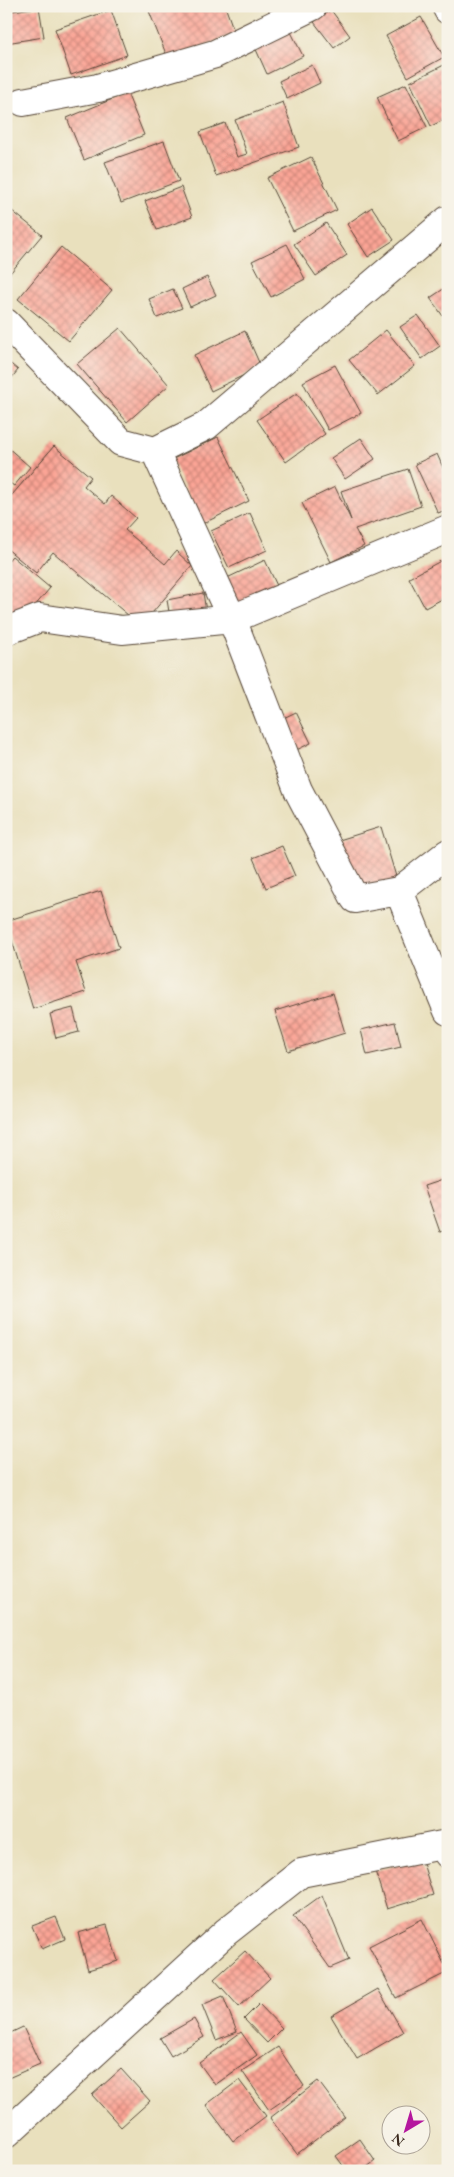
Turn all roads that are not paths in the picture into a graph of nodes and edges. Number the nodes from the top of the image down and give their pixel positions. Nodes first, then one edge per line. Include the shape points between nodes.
1 (313, 6) edge
2 (446, 6) edge
3 (448, 10) edge
4 (23, 102) dead end
5 (448, 220) edge
6 (6, 323) edge
7 (155, 452) junction
8 (448, 529) edge
9 (232, 619) junction
10 (6, 631) edge
11 (448, 853) edge
12 (398, 891) junction
13 (448, 1011) edge
14 (448, 1854) edge
15 (6, 2134) edge

1 - 4 street via 215,54 98,88
2 - 3 street
5 - 7 street via 206,426
6 - 7 street via 121,442
7 - 9 street
8 - 9 street
9 - 10 street via 122,630 40,618
9 - 12 street via 298,790 355,899
11 - 12 street
12 - 13 street
14 - 15 street via 442,1845 302,1873 226,1932

